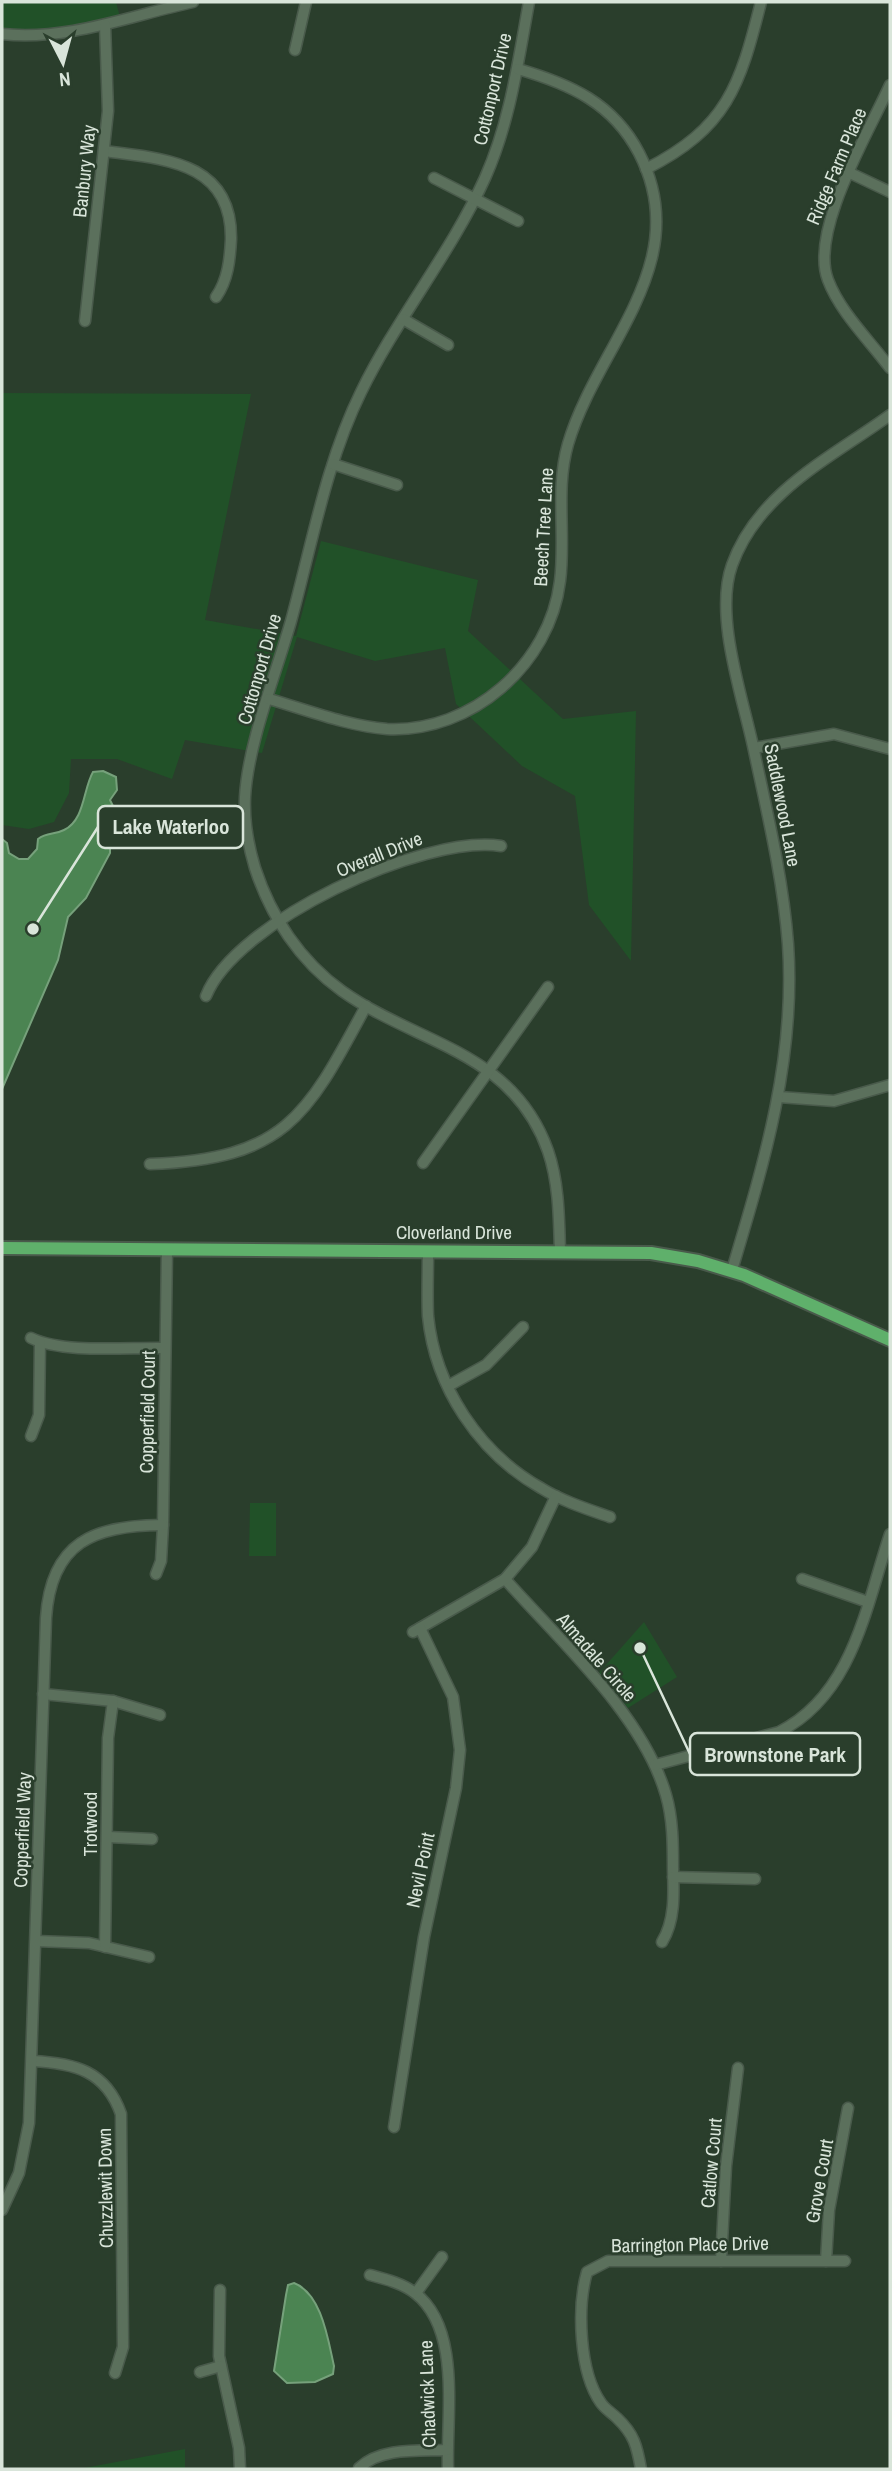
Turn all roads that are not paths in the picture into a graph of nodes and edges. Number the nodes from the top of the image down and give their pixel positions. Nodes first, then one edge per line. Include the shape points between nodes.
1 (193, 2) edge
2 (306, 2) edge
3 (529, 2) edge
4 (761, 2) edge
5 (105, 25) junction
6 (2, 34) edge
7 (295, 50) dead end
8 (518, 69) junction
9 (890, 85) edge
10 (104, 151) junction
11 (646, 169) junction
12 (850, 173) junction
13 (434, 178) dead end
14 (890, 192) edge
15 (474, 200) junction
16 (517, 221) dead end
17 (216, 297) dead end
18 (403, 319) junction
19 (85, 321) dead end
20 (448, 345) dead end
21 (890, 368) edge
22 (890, 415) edge
23 (333, 464) junction
24 (397, 485) dead end
25 (269, 699) junction
26 (754, 748) junction
27 (890, 749) edge
28 (500, 846) dead end
29 (278, 922) junction
30 (548, 987) dead end
31 (206, 996) dead end
32 (366, 1006) junction
33 (488, 1069) junction
34 (890, 1085) edge
35 (779, 1097) junction
36 (423, 1163) dead end
37 (150, 1164) dead end
38 (2, 1248) edge
39 (167, 1250) junction
40 (428, 1252) junction
41 (559, 1252) junction
42 (732, 1270) junction
43 (523, 1327) dead end
44 (890, 1340) edge
45 (165, 1348) junction
46 (447, 1386) junction
47 (31, 1436) dead end
48 (556, 1496) junction
49 (610, 1517) dead end
50 (163, 1525) junction
51 (890, 1534) edge
52 (156, 1574) dead end
53 (505, 1579) junction
54 (802, 1579) dead end
55 (868, 1602) junction
56 (43, 1694) junction
57 (113, 1701) junction
58 (160, 1715) dead end
59 (655, 1765) junction
60 (108, 1837) junction
61 (152, 1839) dead end
62 (673, 1877) junction
63 (755, 1879) dead end
64 (36, 1941) junction
65 (662, 1942) dead end
66 (105, 1947) junction
67 (149, 1957) dead end
68 (32, 2061) junction
69 (738, 2068) dead end
70 (848, 2108) dead end
71 (394, 2127) dead end
72 (2, 2210) edge
73 (442, 2257) dead end
74 (721, 2261) junction
75 (826, 2261) junction
76 (845, 2261) dead end
77 (370, 2275) dead end
78 (220, 2290) dead end
79 (416, 2293) junction
80 (221, 2366) junction
81 (200, 2372) dead end
82 (115, 2373) dead end
83 (447, 2450) junction
84 (359, 2468) edge
85 (240, 2469) edge
86 (448, 2469) edge
87 (641, 2469) edge

1 - 5 street
2 - 7 street
3 - 8 street, Cottonport Drive
4 - 11 street via 739,73 718,114 693,141
5 - 6 street via 47,35
5 - 10 street, Banbury Way via 108,104
8 - 11 street, Beech Tree Lane via 566,84 595,100 625,130
8 - 15 street, Cottonport Drive via 503,130
9 - 12 street, Ridge Farm Place
10 - 17 street via 177,161 214,186 225,205 231,231 228,267
10 - 19 street, Banbury Way
11 - 25 street, Beech Tree Lane via 657,214 654,253 640,293 568,443 561,483 560,582 550,622 532,655 489,698 453,718 423,726 373,727
12 - 14 street
12 - 21 street, Ridge Farm Place via 827,228 824,266 834,292
13 - 15 street
15 - 16 street
15 - 18 street, Cottonport Drive
18 - 20 street
18 - 23 street, Cottonport Drive via 363,388
22 - 26 street, Saddlewood Lane via 784,491 756,522 735,557 726,587 727,615
23 - 24 street
23 - 25 street, Cottonport Drive
25 - 29 street, Cottonport Drive via 249,769 245,810 256,870
26 - 27 street via 835,734
26 - 35 street, Saddlewood Lane via 788,945 788,1021
28 - 29 street, Overall Drive via 470,844 409,857 362,876
29 - 31 street, Overall Drive via 223,969
29 - 32 street, Cottonport Drive via 319,973
30 - 33 street
32 - 33 street, Cottonport Drive
32 - 37 street via 319,1093 276,1132 220,1157
33 - 36 street
33 - 41 street, Cottonport Drive via 516,1095 547,1147 558,1195
34 - 35 street via 834,1101
35 - 42 street, Saddlewood Lane
38 - 39 main road, Cloverland Drive
39 - 40 main road, Cloverland Drive
39 - 45 street, Copperfield Court
40 - 41 main road, Cloverland Drive
40 - 46 street via 429,1319
41 - 42 main road, Cloverland Drive via 651,1253
42 - 44 main road, Cloverland Drive
43 - 46 street via 486,1365
45 - 47 street via 66,1346 35,1340 39,1415
45 - 50 street, Copperfield Court
46 - 48 street via 492,1451 527,1480
48 - 49 street
48 - 53 street via 532,1547
50 - 52 street, Copperfield Court
50 - 56 street, Copperfield Way via 126,1525 91,1535 64,1557 55,1570 47,1605
51 - 55 street
53 - 59 street, Almadale Circle via 617,1705
53 - 71 street, Nevil Point via 416,1630 453,1697 460,1750
54 - 55 street
55 - 59 street via 836,1683 796,1724 753,1741
56 - 57 street
56 - 64 street, Copperfield Way
57 - 58 street
57 - 60 street, Trotwood via 108,1738
59 - 62 street, Almadale Circle via 670,1812
60 - 61 street
60 - 66 street, Trotwood
62 - 63 street
62 - 65 street, Almadale Circle via 671,1924
64 - 66 street
64 - 68 street, Copperfield Way
66 - 67 street
68 - 72 street, Copperfield Way via 25,2147
68 - 82 street, Chuzzlewit Down via 92,2074 109,2089 121,2114 123,2347
69 - 74 street, Catlow Court
70 - 75 street, Grove Court via 829,2210
73 - 79 street
74 - 75 street, Barrington Place Drive
74 - 87 street, Barrington Place Drive via 608,2260 587,2272 582,2342 596,2395 634,2436
75 - 76 street, Barrington Place Drive
77 - 79 street
78 - 80 street
79 - 83 street, Chadwick Lane via 435,2314 445,2341
80 - 81 street
80 - 85 street
83 - 84 street via 390,2454
83 - 86 street, Chadwick Lane

